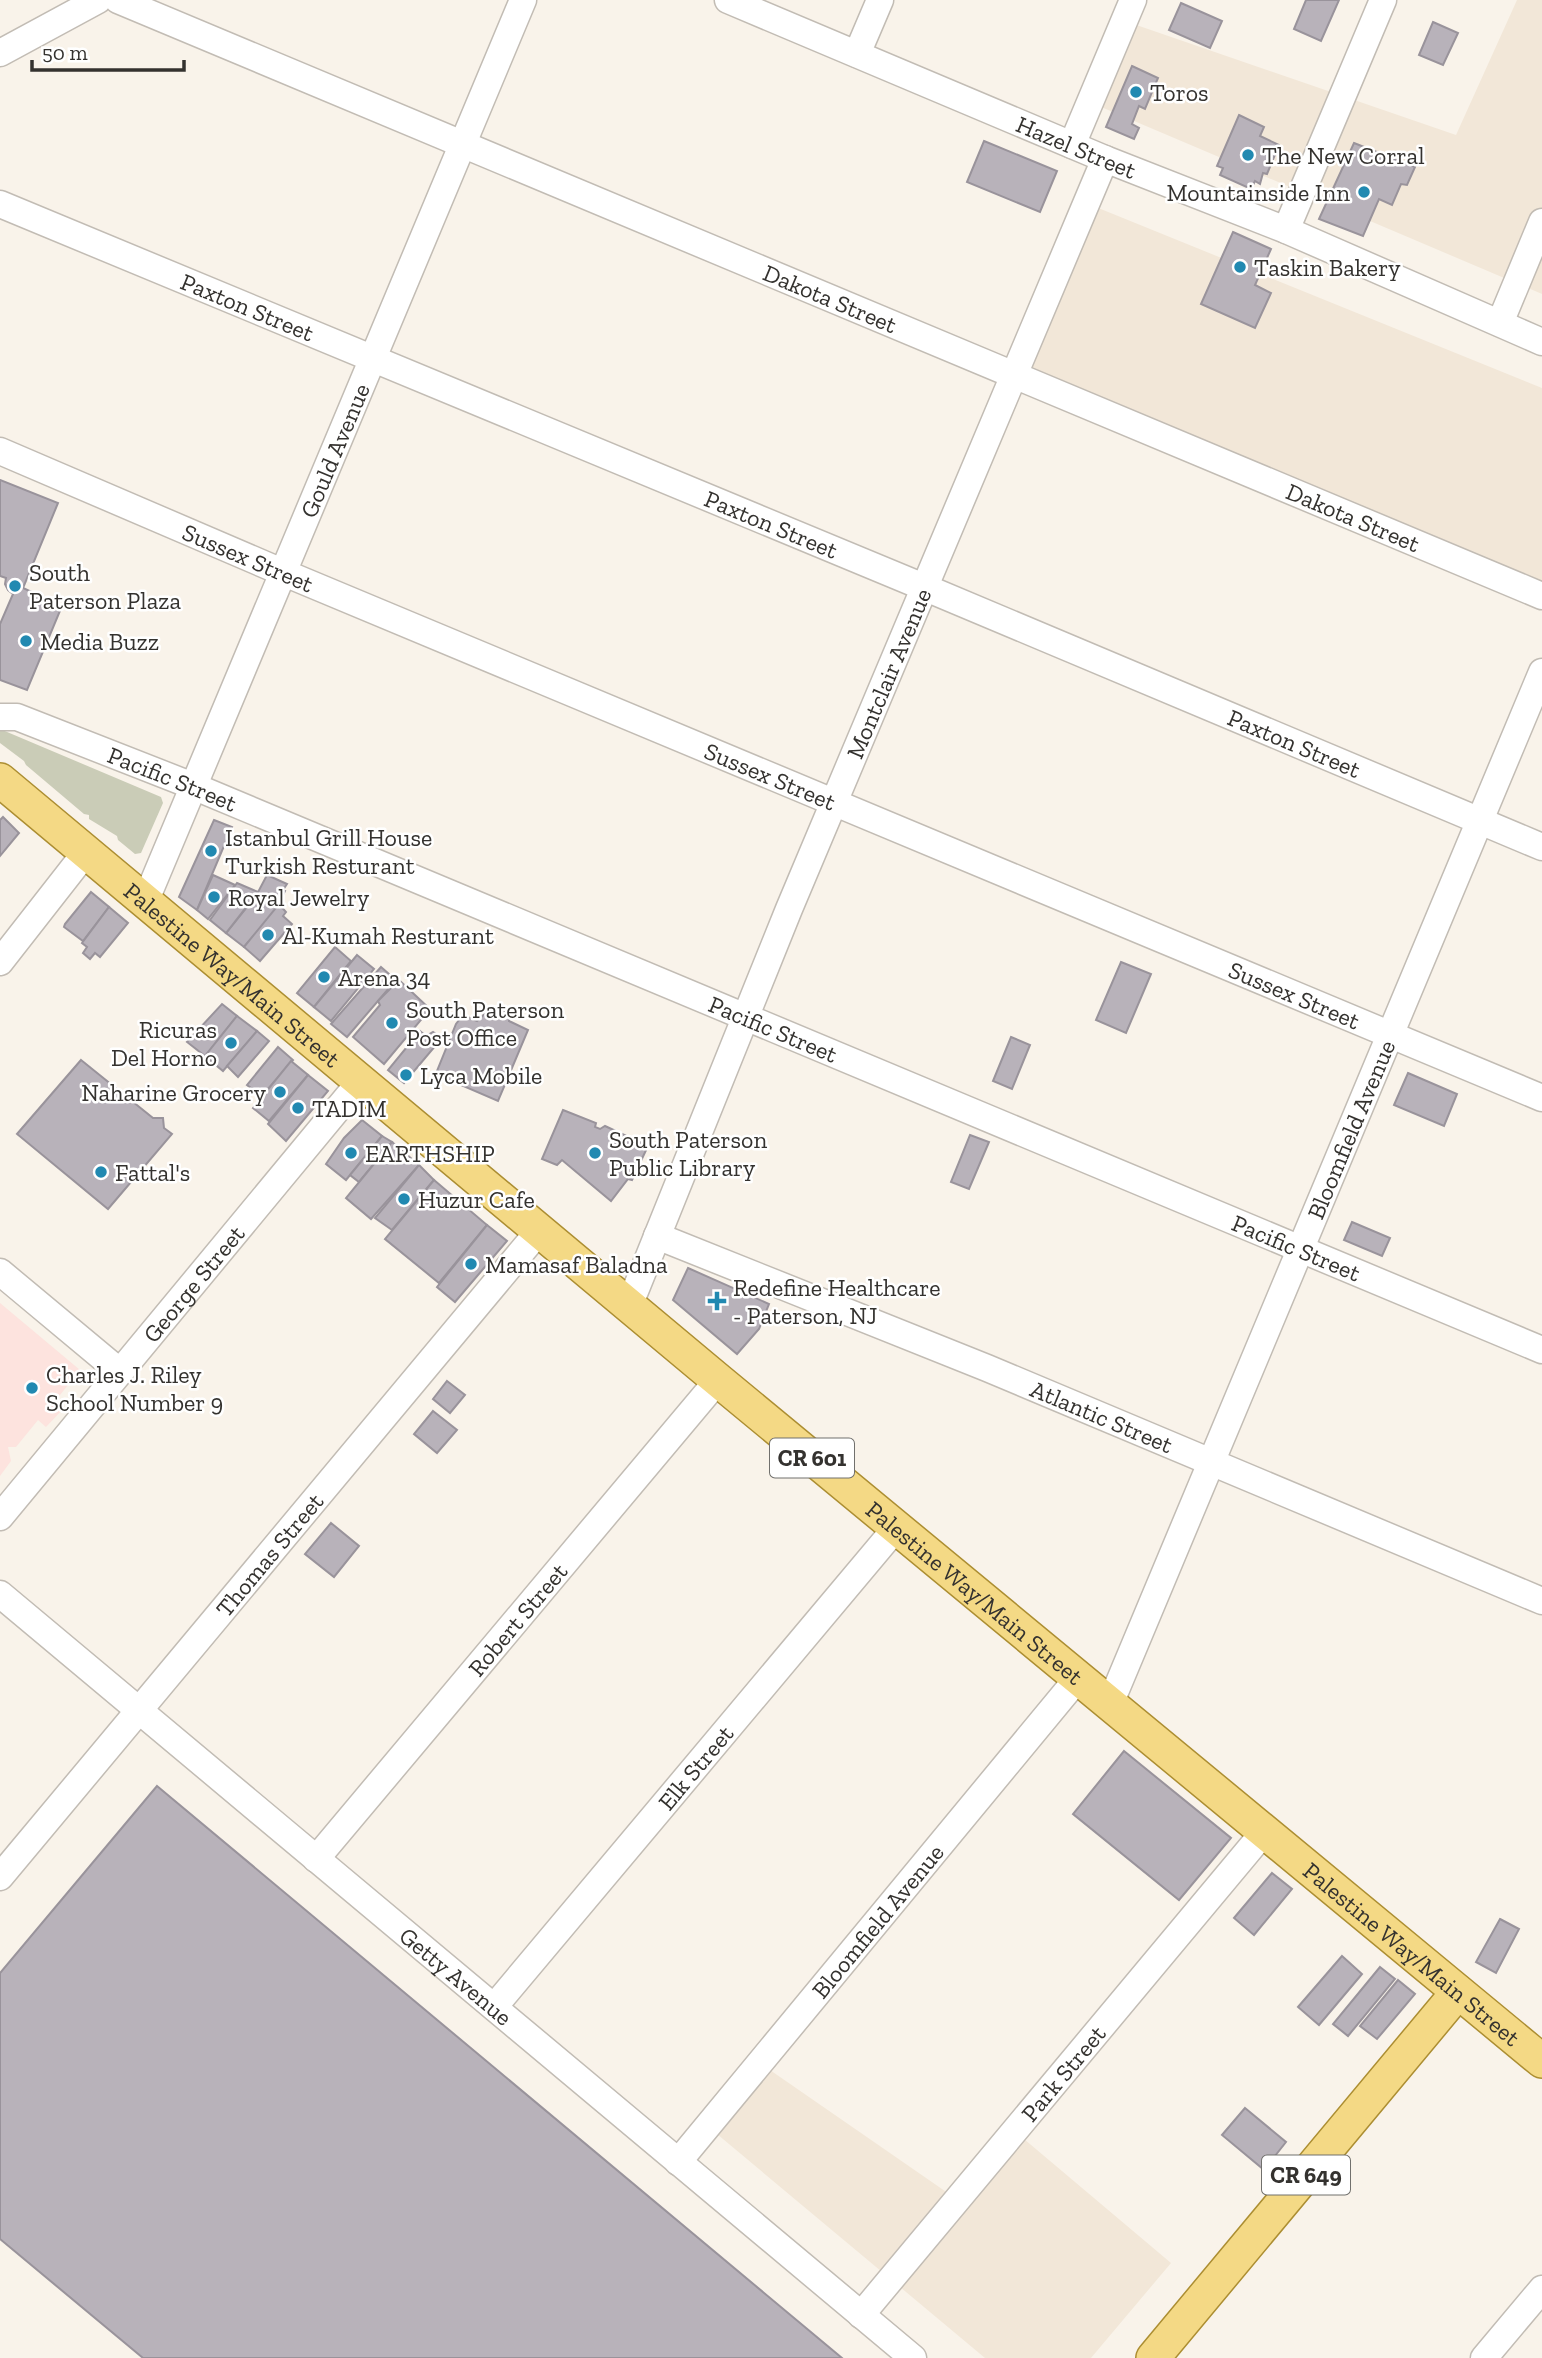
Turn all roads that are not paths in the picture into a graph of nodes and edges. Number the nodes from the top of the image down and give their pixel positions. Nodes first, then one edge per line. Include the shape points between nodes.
1 (98, 0) edge
2 (118, 0) edge
3 (523, 0) edge
4 (728, 0) edge
5 (880, 0) edge
6 (1133, 0) edge
7 (1383, 0) edge
8 (0, 53) edge
9 (857, 54) junction
10 (462, 144) junction
11 (1072, 145) junction
12 (1105, 159) junction
13 (0, 204) edge
14 (1542, 222) edge
15 (1286, 230) junction
16 (1500, 323) junction
17 (1542, 342) edge
18 (372, 358) junction
19 (1015, 376) junction
20 (0, 451) edge
21 (282, 572) junction
22 (926, 587) junction
23 (1542, 596) edge
24 (1542, 672) edge
25 (0, 717) edge
26 (0, 780) edge
27 (193, 786) junction
28 (835, 802) junction
29 (1480, 821) junction
30 (1542, 847) edge
31 (86, 852) junction
32 (145, 902) junction
33 (0, 962) edge
34 (746, 1017) junction
35 (1390, 1034) junction
36 (360, 1082) junction
37 (1542, 1098) edge
38 (539, 1231) junction
39 (657, 1236) junction
40 (1300, 1249) junction
41 (0, 1272) edge
42 (629, 1306) junction
43 (1542, 1350) edge
44 (120, 1372) junction
45 (718, 1380) junction
46 (1211, 1462) junction
47 (0, 1517) edge
48 (896, 1528) junction
49 (0, 1594) edge
50 (1542, 1601) edge
51 (1078, 1678) junction
52 (1110, 1704) junction
53 (139, 1711) junction
54 (1264, 1832) junction
55 (316, 1859) junction
56 (0, 1877) edge
57 (1458, 1992) junction
58 (494, 2007) junction
59 (1542, 2061) edge
60 (678, 2162) junction
61 (1542, 2289) edge
62 (861, 2315) junction
63 (913, 2358) edge
64 (1153, 2358) edge
65 (1484, 2358) edge

1 - 8 street
2 - 10 street, Dakota Street
3 - 10 street, Gould Avenue
4 - 9 street, Hazel Street
5 - 9 street
6 - 11 street
7 - 15 street
9 - 11 street, Hazel Street
10 - 18 street, Gould Avenue
10 - 19 street, Dakota Street
11 - 12 street, Hazel Street
12 - 15 street, Hazel Street
12 - 19 street, Montclair Avenue
13 - 18 street, Paxton Street
14 - 16 street
15 - 16 street, Hazel Street
16 - 17 street, Hazel Street
18 - 21 street, Gould Avenue
18 - 22 street, Paxton Street
19 - 22 street, Montclair Avenue
19 - 23 street, Dakota Street
20 - 21 street, Sussex Street
21 - 27 street, Gould Avenue
21 - 28 street, Sussex Street
22 - 28 street, Montclair Avenue
22 - 29 street, Paxton Street
24 - 29 street, Bloomfield Avenue
25 - 27 street, Pacific Street via 17,717
26 - 31 main road, CR 601
27 - 32 street, Gould Avenue
27 - 34 street, Pacific Street
28 - 34 street, Montclair Avenue
28 - 35 street, Sussex Street
29 - 30 street, Paxton Street
29 - 35 street, Bloomfield Avenue
31 - 32 main road, Palestine Way/Main Street / CR 601
31 - 33 street
32 - 36 main road, Palestine Way/Main Street / CR 601
34 - 39 street, Montclair Avenue
34 - 40 street, Pacific Street
35 - 37 street, Sussex Street
35 - 40 street, Bloomfield Avenue
36 - 38 main road, Palestine Way/Main Street / CR 601
36 - 44 street, George Street
38 - 42 main road, Palestine Way/Main Street / CR 601
38 - 53 street, Thomas Street
39 - 42 street, Montclair Avenue
39 - 46 street, Atlantic Street
40 - 43 street, Pacific Street
40 - 46 street, Bloomfield Avenue
41 - 44 street
42 - 45 main road, Palestine Way/Main Street / CR 601
44 - 47 street, George Street
45 - 48 main road, Palestine Way/Main Street / CR 601
45 - 55 street, Robert Street
46 - 50 street, Atlantic Street
46 - 52 street, Bloomfield Avenue
48 - 51 main road, Palestine Way/Main Street / CR 601
48 - 58 street, Elk Street
49 - 53 street, Getty Avenue
51 - 52 main road, Palestine Way/Main Street / CR 601
51 - 60 street, Bloomfield Avenue
52 - 54 main road, Palestine Way/Main Street / CR 601
53 - 55 street, Getty Avenue
53 - 56 street, Thomas Street
54 - 57 main road, Palestine Way/Main Street / CR 601
54 - 62 street, Park Street
55 - 58 street, Getty Avenue
57 - 59 main road, Palestine Way/Main Street / CR 601
57 - 64 main road, CR 649
58 - 60 street, Getty Avenue
60 - 62 street, Getty Avenue
61 - 65 street
62 - 63 street, Getty Avenue

